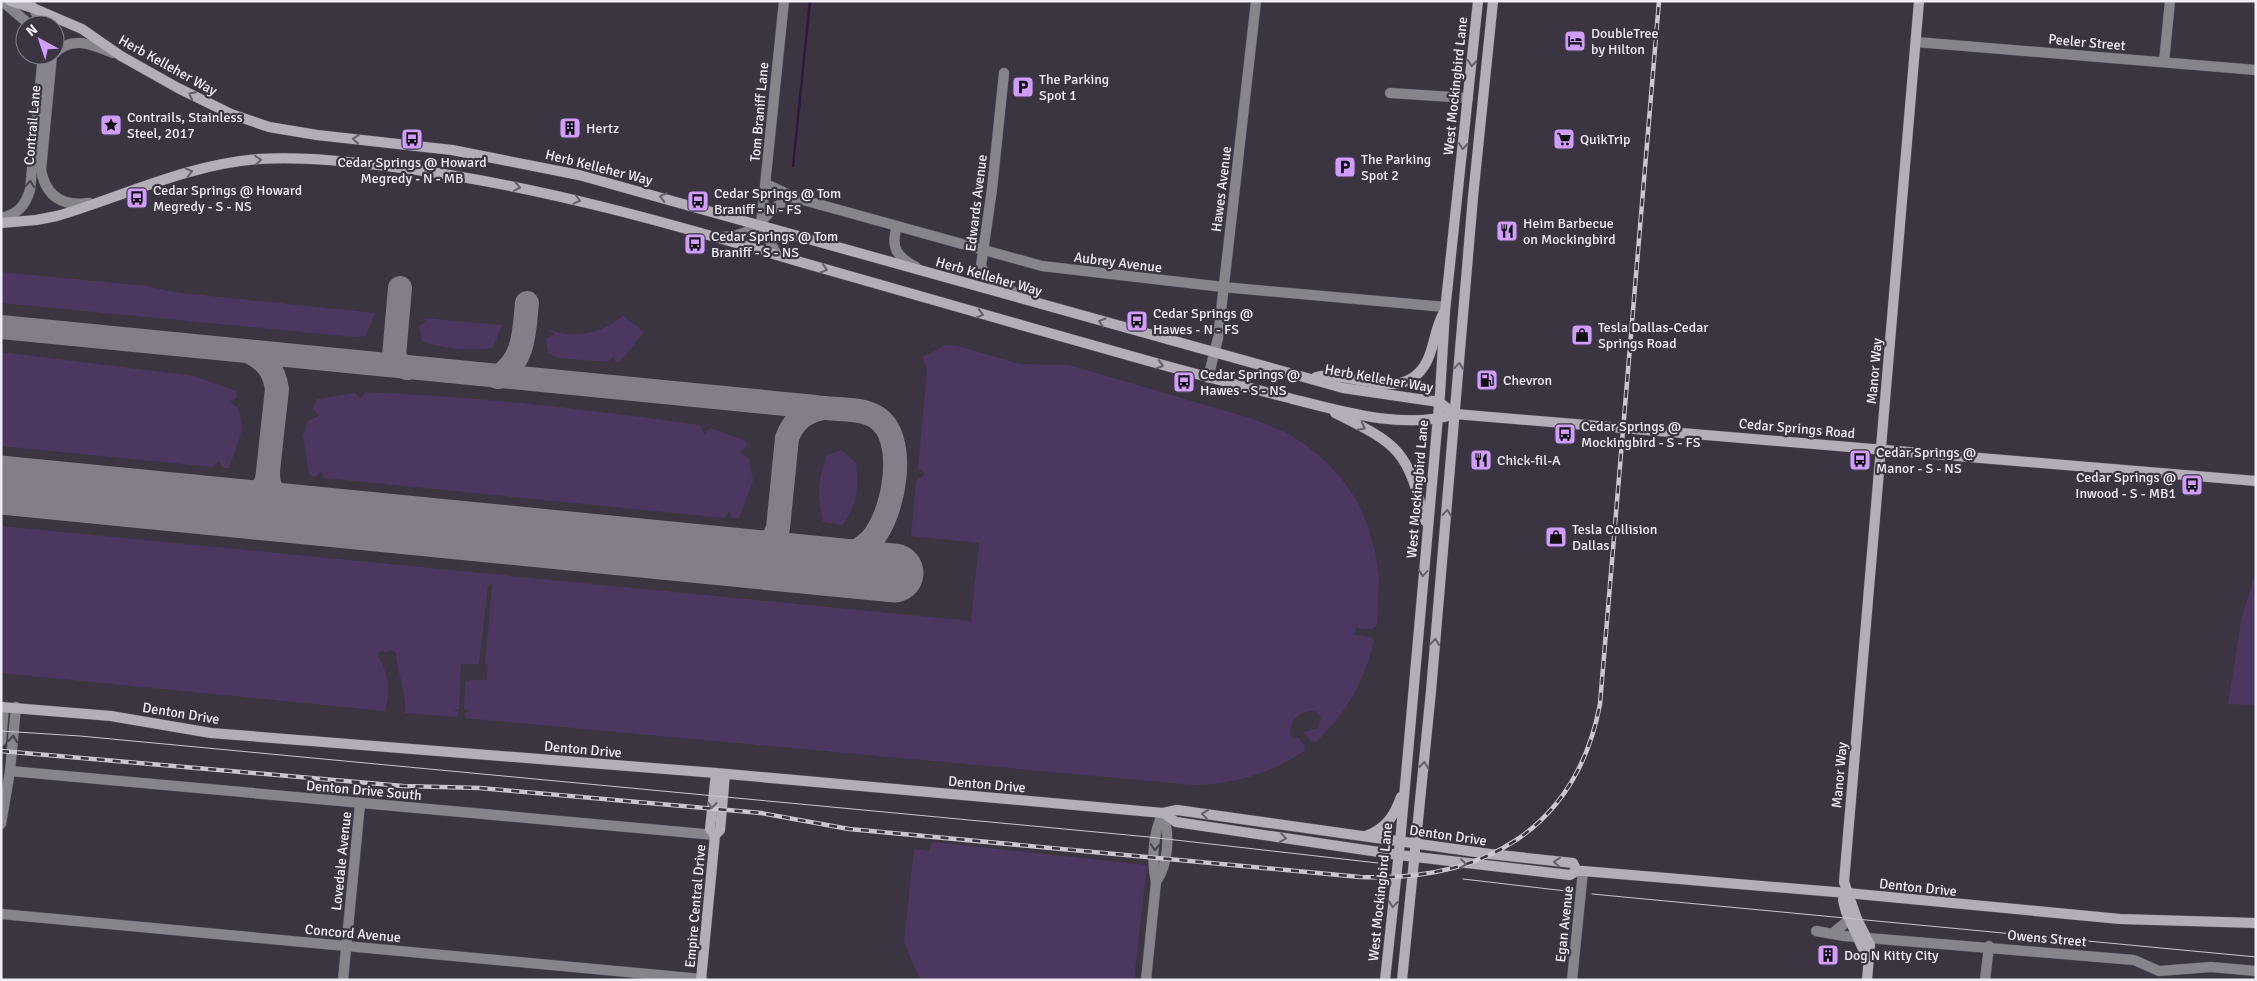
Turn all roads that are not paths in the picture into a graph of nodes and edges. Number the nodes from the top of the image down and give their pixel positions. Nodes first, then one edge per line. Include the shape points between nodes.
1 (2, 1) edge
2 (10, 1) edge
3 (784, 1) edge
4 (1256, 1) edge
5 (1478, 1) edge
6 (1493, 1) edge
7 (1919, 1) edge
8 (2170, 1) edge
9 (31, 5) edge
10 (18, 15) edge
11 (1916, 42) junction
12 (65, 44) edge
13 (121, 56) junction
14 (2164, 62) junction
15 (49, 65) edge
16 (50, 65) edge
17 (2256, 70) edge
18 (1004, 73) dead end
19 (1390, 93) dead end
20 (1468, 98) junction
21 (1482, 98) junction
22 (766, 184) junction
23 (1458, 195) junction
24 (1473, 197) junction
25 (796, 198) junction
26 (109, 200) junction
27 (1, 218) edge
28 (1, 223) edge
29 (761, 224) junction
30 (897, 226) junction
31 (718, 238) junction
32 (985, 250) junction
33 (777, 255) junction
34 (928, 274) junction
35 (1223, 287) junction
36 (1037, 304) junction
37 (1445, 309) junction
38 (1214, 354) junction
39 (1208, 378) junction
40 (1308, 379) junction
41 (1439, 402) junction
42 (1318, 405) junction
43 (1455, 414) junction
44 (1437, 420) junction
45 (1881, 449) junction
46 (2256, 481) edge
47 (1427, 529) junction
48 (1413, 688) junction
49 (1431, 691) junction
50 (3, 707) edge
51 (16, 707) junction
52 (1, 740) edge
53 (10, 771) junction
54 (720, 773) junction
55 (1405, 784) junction
56 (360, 804) junction
57 (1163, 813) junction
58 (1, 824) edge
59 (715, 835) junction
60 (1364, 837) junction
61 (1400, 842) junction
62 (1416, 844) junction
63 (1399, 855) junction
64 (1415, 857) junction
65 (1580, 871) junction
66 (1847, 893) junction
67 (1, 914) edge
68 (1849, 920) junction
69 (2256, 924) edge
70 (1816, 931) dead end
71 (1832, 933) junction
72 (1862, 937) junction
73 (346, 946) junction
74 (1989, 946) junction
75 (2256, 971) edge
76 (702, 979) edge
77 (343, 980) edge
78 (1146, 980) edge
79 (1385, 980) edge
80 (1402, 980) edge
81 (1572, 980) edge
82 (1867, 980) edge
83 (1985, 980) edge

1 - 10 street
2 - 9 main road, Herb Kelleher Way
3 - 22 street, Tom Braniff Lane
4 - 35 street, Hawes Avenue
5 -> 20 main road, West Mockingbird Lane
6 - 21 main road, West Mockingbird Lane
7 - 11 main road, Manor Way
8 - 14 street
9 - 13 main road, Herb Kelleher Way via 82,29
11 - 14 street, Peeler Street
11 - 45 main road, Manor Way
12 - 13 street via 77,41
29 -> 13 main road, Herb Kelleher Way via 545,167 442,149 269,127 214,106
14 - 17 street, Peeler Street
27 -> 15 street, Contrail Lane via 19,211 30,190
16 - 26 street, Contrail Lane via 41,170 43,181 48,192 65,203
18 - 32 street, Edwards Avenue
19 - 20 street
20 - 21 main road
20 -> 23 main road, West Mockingbird Lane
21 - 24 main road, West Mockingbird Lane
22 - 25 street, Aubrey Avenue
22 - 29 street, Tom Braniff Lane
23 - 24 main road
23 - 37 main road, West Mockingbird Lane
43 -> 24 main road, West Mockingbird Lane
25 - 29 street via 777,204
25 - 30 street, Aubrey Avenue
26 - 28 main road via 50,217
26 -> 31 main road via 210,167 255,160 310,159 445,174 539,192
29 - 31 street via 738,237
29 - 33 street
29 - 34 main road, Herb Kelleher Way
30 - 32 street, Aubrey Avenue
30 - 34 street via 895,251 902,259
31 - 33 main road
32 - 35 street, Aubrey Avenue via 1050,267
32 - 36 street, Edwards Avenue via 981,266 986,276
33 -> 39 main road
34 - 36 main road, Herb Kelleher Way
35 - 37 street, Aubrey Avenue
35 - 38 street, Hawes Avenue
38 -> 36 main road, Herb Kelleher Way
37 - 40 main road via 1436,326 1428,361 1406,380 1380,384 1319,376
37 - 41 main road, West Mockingbird Lane
38 - 39 street, Hawes Avenue
38 - 40 main road, Herb Kelleher Way
39 - 42 main road
40 - 41 main road, Herb Kelleher Way via 1369,393
41 - 43 main road, Herb Kelleher Way
41 - 44 main road, West Mockingbird Lane
42 - 44 main road via 1374,417
42 -> 47 main road via 1384,438 1396,450 1412,475
43 - 44 main road
43 - 45 main road, Cedar Springs Road
49 -> 43 main road, West Mockingbird Lane
44 - 47 main road, West Mockingbird Lane
45 - 46 main road, Cedar Springs Road
45 - 66 main road, Manor Way via 1844,882
47 -> 48 main road, West Mockingbird Lane
48 - 49 main road
48 - 55 main road, West Mockingbird Lane
62 -> 49 main road, West Mockingbird Lane
50 - 51 main road, Denton Drive
50 - 52 street
53 -> 51 street
51 - 54 main road, Denton Drive via 111,716 211,733
53 - 56 street, Denton Drive South
53 - 58 street
54 - 57 main road, Denton Drive
54 - 59 main road, Empire Central Drive via 720,830
55 - 60 main road via 1399,803 1386,825
55 - 61 main road, West Mockingbird Lane
56 - 59 street, Denton Drive South
56 - 73 street, Lovedale Avenue
60 -> 57 main road, Denton Drive via 1177,810
57 -> 63 main road, Denton Drive via 1176,822
57 - 78 street via 1156,828 1156,882
59 - 76 main road, Empire Central Drive
60 - 61 main road, Denton Drive
61 - 62 main road, Denton Drive
61 - 63 main road, West Mockingbird Lane
62 - 64 main road, West Mockingbird Lane
65 -> 62 main road, Denton Drive via 1574,863
63 - 64 main road, Denton Drive
63 -> 79 main road, West Mockingbird Lane
64 -> 65 main road, Denton Drive via 1570,875
64 - 80 main road, West Mockingbird Lane
65 - 66 main road, Denton Drive
65 - 81 street, Egan Avenue
66 - 68 main road, Manor Way via 1843,900
66 - 69 main road, Denton Drive via 2120,919
66 - 72 main road, Manor Way
67 - 73 street, Concord Avenue
68 - 71 street
68 - 72 main road, Manor Way
70 - 71 street, Owens Street
71 - 72 street, Owens Street
72 - 74 street, Owens Street
72 - 82 main road, Manor Way via 1868,960
73 - 76 street, Concord Avenue
73 - 77 street, Lovedale Avenue
74 - 75 street, Owens Street via 2134,960 2159,971 2211,967
74 - 83 street

